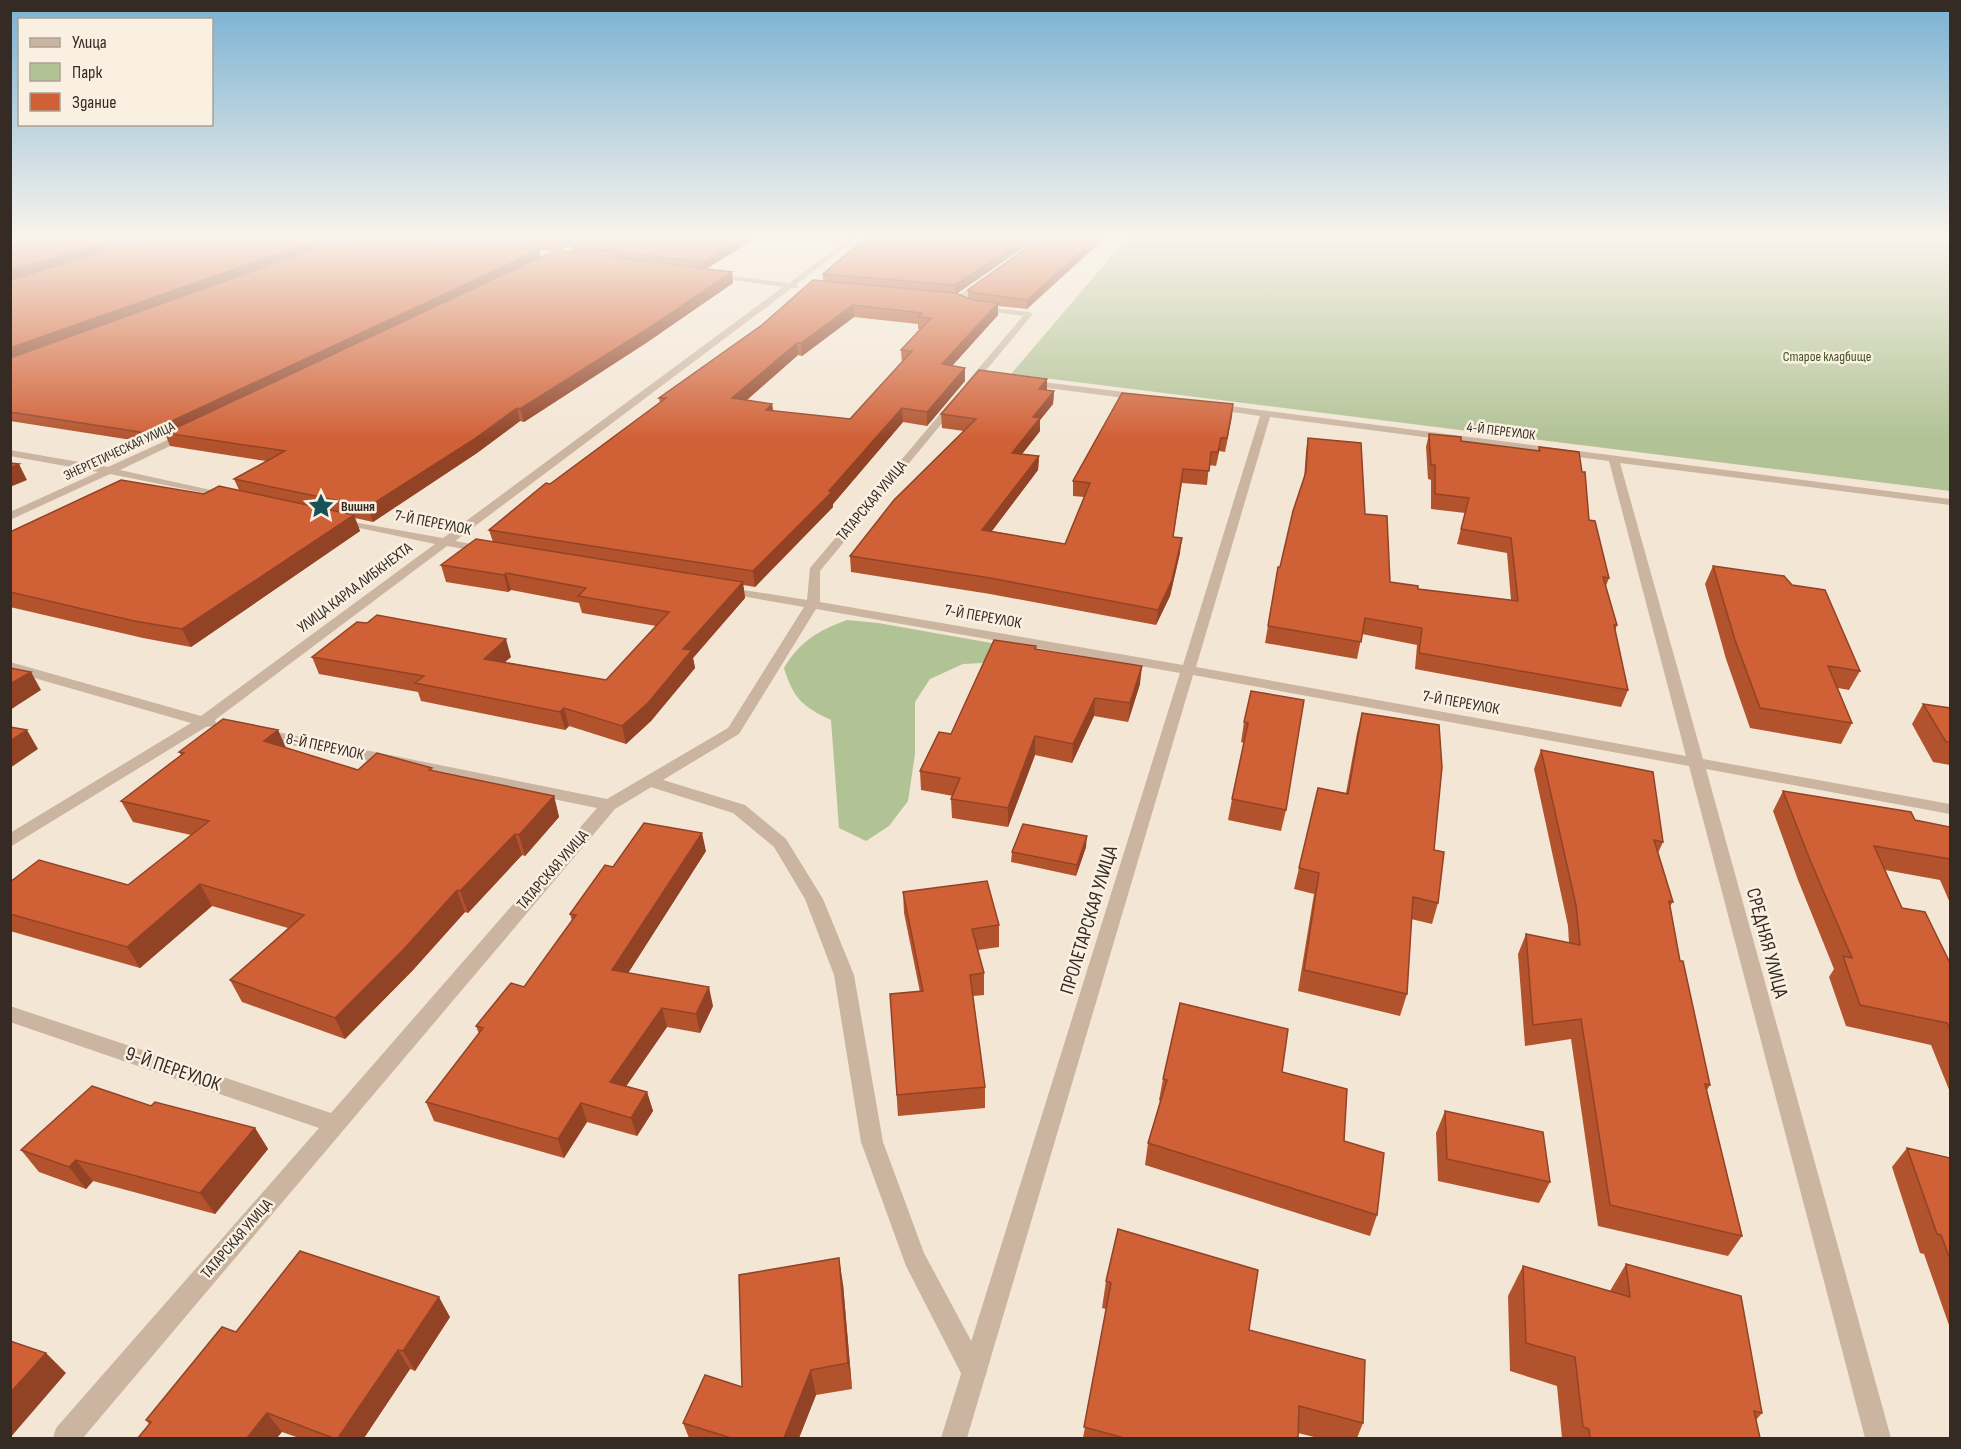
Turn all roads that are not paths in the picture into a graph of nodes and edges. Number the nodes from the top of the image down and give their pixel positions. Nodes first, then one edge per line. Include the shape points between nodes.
1 (769, 306) edge
2 (980, 306) edge
3 (1011, 381) edge
4 (1150, 399) edge
5 (1208, 406) edge
6 (1266, 414) junction
7 (196, 430) edge
8 (10, 453) edge
9 (1614, 459) junction
10 (111, 471) junction
11 (237, 498) edge
12 (1950, 502) edge
13 (10, 517) edge
14 (329, 518) edge
15 (443, 543) junction
16 (501, 553) edge
17 (709, 586) edge
18 (813, 603) junction
19 (10, 666) edge
20 (1188, 670) junction
21 (203, 722) junction
22 (227, 727) edge
23 (250, 731) edge
24 (1696, 763) junction
25 (650, 781) junction
26 (609, 805) junction
27 (1950, 809) edge
28 (10, 842) edge
29 (10, 1014) edge
30 (336, 1124) junction
31 (974, 1372) junction
32 (66, 1438) edge
33 (954, 1438) edge
34 (1878, 1438) edge

1 - 15 street, УЛИЦА КАРЛА ЛИБКНЕХТА
2 - 18 street, ТАТАРСКАЯ УЛИЦА via 1029,314 982,377 814,572
3 - 4 street
5 - 6 street, 4-Й ПЕРЕУЛОК
6 - 9 street, 4-Й ПЕРЕУЛОК
6 - 20 street, ПРОЛЕТАРСКАЯ УЛИЦА
7 - 10 street, ЭНЕРГЕТИЧЕСКАЯ УЛИЦА
8 - 10 street
9 - 12 street, 4-Й ПЕРЕУЛОК
9 - 24 street, СРЕДНЯЯ УЛИЦА
10 - 11 street
10 - 13 street, ЭНЕРГЕТИЧЕСКАЯ УЛИЦА
14 - 15 street, 7-Й ПЕРЕУЛОК
15 - 16 street, 7-Й ПЕРЕУЛОК
15 - 21 street, УЛИЦА КАРЛА ЛИБКНЕХТА
17 - 18 street, 7-Й ПЕРЕУЛОК
18 - 20 street, 7-Й ПЕРЕУЛОК
18 - 25 street, ТАТАРСКАЯ УЛИЦА via 734,731
19 - 21 street
20 - 24 street, 7-Й ПЕРЕУЛОК
20 - 31 street, ПРОЛЕТАРСКАЯ УЛИЦА
21 - 22 street
21 - 28 street, УЛИЦА КАРЛА ЛИБКНЕХТА
23 - 26 street, 8-Й ПЕРЕУЛОК
24 - 27 street, 7-Й ПЕРЕУЛОК
24 - 34 street, СРЕДНЯЯ УЛИЦА
25 - 26 street, ТАТАРСКАЯ УЛИЦА
25 - 31 street via 739,809 780,843 814,898 844,975 872,1142 914,1258
26 - 30 street, ТАТАРСКАЯ УЛИЦА
29 - 30 street, 9-Й ПЕРЕУЛОК
30 - 32 street, ТАТАРСКАЯ УЛИЦА
31 - 33 street, ПРОЛЕТАРСКАЯ УЛИЦА

